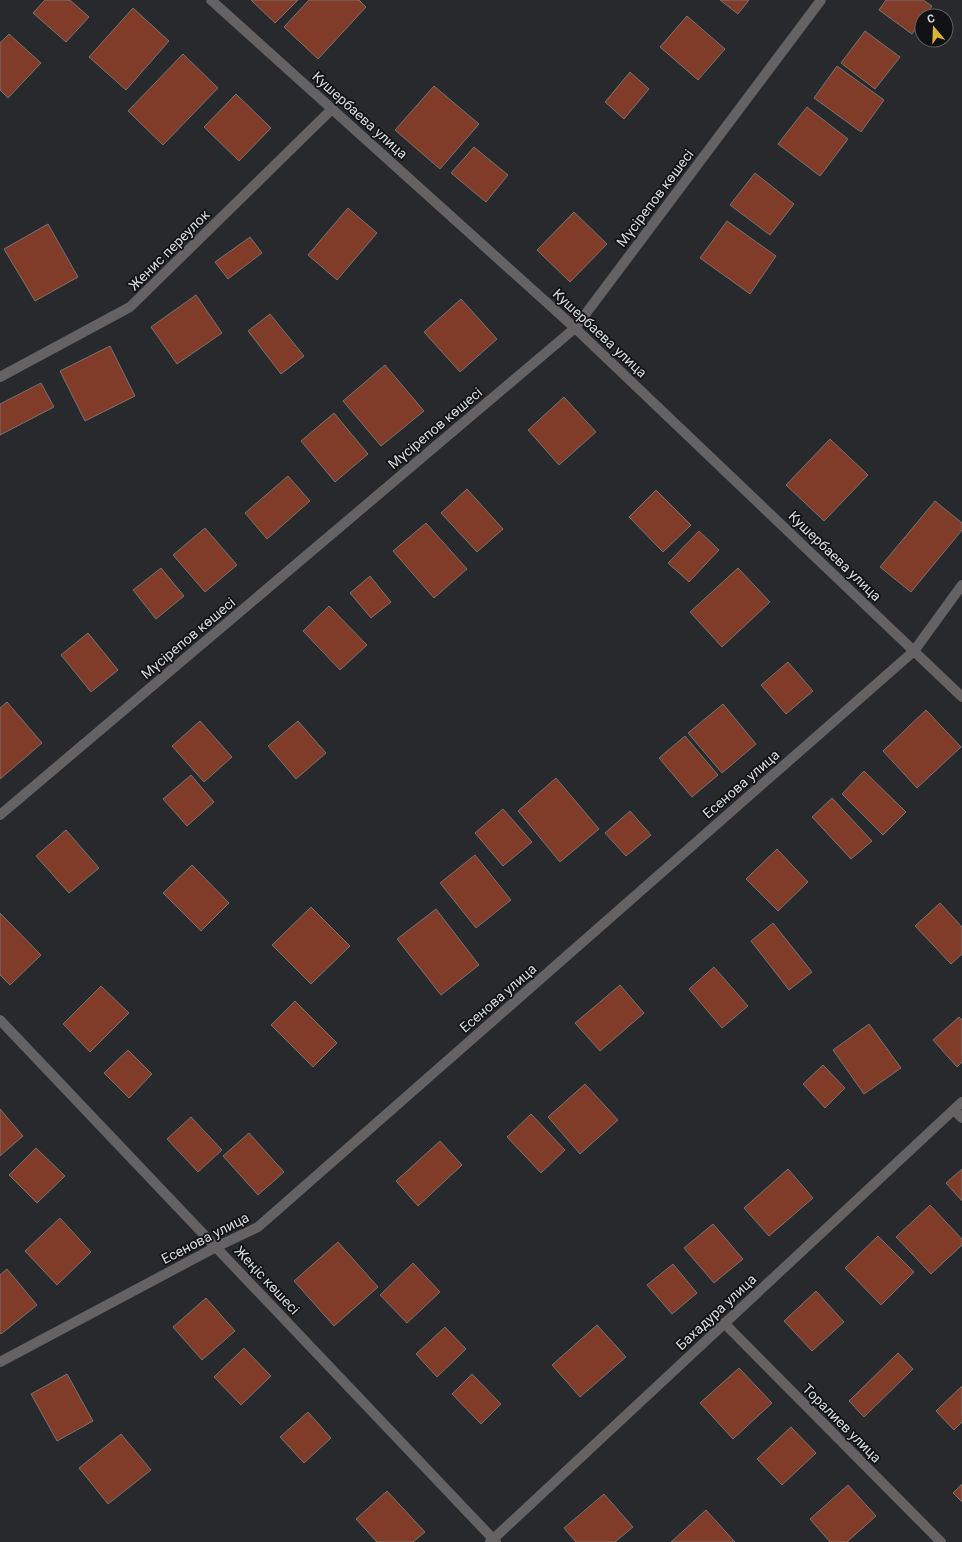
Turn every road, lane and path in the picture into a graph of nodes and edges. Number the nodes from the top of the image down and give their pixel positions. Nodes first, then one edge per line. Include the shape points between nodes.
1 (210, 0) edge
2 (821, 0) edge
3 (332, 109) junction
4 (575, 328) junction
5 (0, 377) edge
6 (962, 585) edge
7 (914, 651) junction
8 (962, 697) edge
9 (0, 815) edge
10 (0, 1020) edge
11 (962, 1102) edge
12 (954, 1110) junction
13 (962, 1118) edge
14 (216, 1247) junction
15 (724, 1323) junction
16 (0, 1362) edge
17 (493, 1541) edge
18 (941, 1542) edge

1 - 3 street, Кушербаева улица
2 - 4 street, Мүсірепов көшесі
3 - 4 street, Кушербаева улица
3 - 5 street, Женис переулок via 130,307
4 - 7 street, Кушербаева улица
4 - 9 street, Мүсірепов көшесі
6 - 7 street, Есенова улица
7 - 8 street, Кушербаева улица
7 - 14 street, Есенова улица via 258,1227
10 - 14 street, Жеңіс көшесі
11 - 12 street, Бахадура улица
12 - 13 street
12 - 15 street, Бахадура улица
14 - 16 street, Есенова улица
14 - 17 street, Жеңіс көшесі
15 - 17 street, Бахадура улица
15 - 18 street, Торалиев улица

